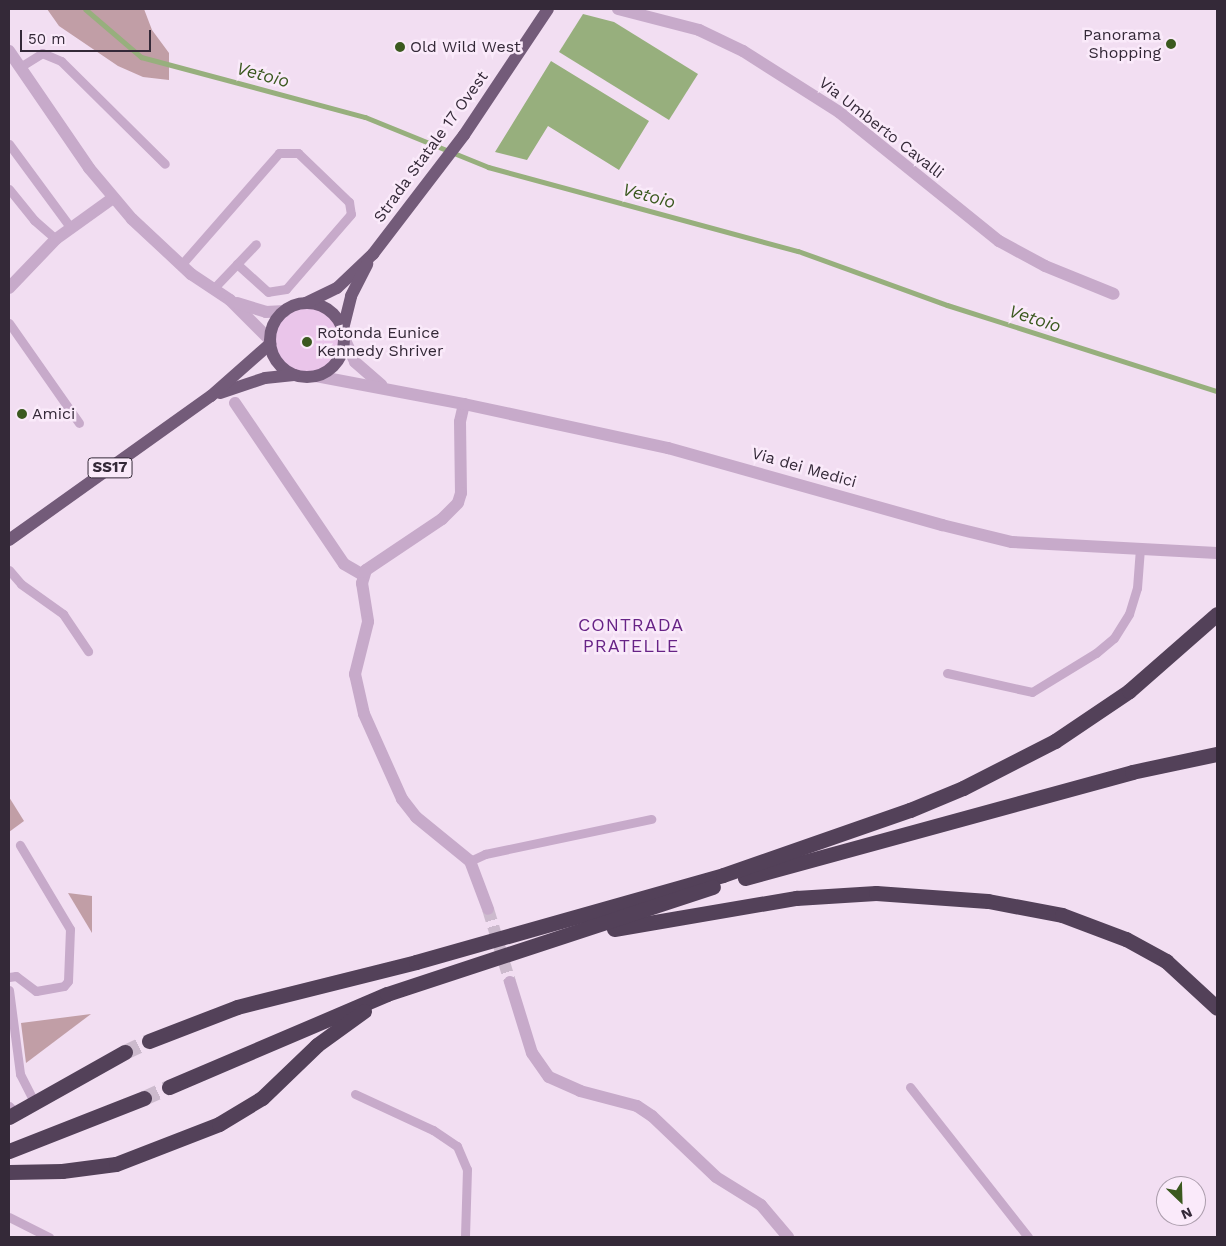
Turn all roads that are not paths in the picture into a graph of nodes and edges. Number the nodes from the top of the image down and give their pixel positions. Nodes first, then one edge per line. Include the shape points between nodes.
1 (548, 9) edge
2 (618, 9) edge
3 (9, 51) edge
4 (20, 67) junction
5 (9, 144) edge
6 (165, 164) dead end
7 (9, 189) edge
8 (113, 198) junction
9 (71, 228) junction
10 (56, 239) junction
11 (256, 244) dead end
12 (372, 254) junction
13 (237, 264) junction
14 (181, 265) junction
15 (9, 288) edge
16 (213, 288) junction
17 (1114, 294) dead end
18 (230, 300) junction
19 (306, 304) junction
20 (285, 311) junction
21 (10, 328) edge
22 (344, 334) junction
23 (270, 342) junction
24 (294, 375) junction
25 (316, 376) junction
26 (386, 388) junction
27 (211, 396) junction
28 (235, 403) dead end
29 (464, 404) junction
30 (79, 423) dead end
31 (9, 540) edge
32 (1140, 548) junction
33 (1217, 553) edge
34 (9, 570) edge
35 (363, 575) junction
36 (1217, 614) edge
37 (88, 651) dead end
38 (947, 673) dead end
39 (1217, 754) edge
40 (651, 818) dead end
41 (20, 845) dead end
42 (470, 861) junction
43 (736, 880) junction
44 (488, 909) tunnel mouth
45 (522, 931) junction
46 (524, 948) junction
47 (9, 977) edge
48 (510, 982) tunnel mouth
49 (421, 983) junction
50 (9, 990) edge
51 (1217, 1008) edge
52 (149, 1041) tunnel mouth
53 (124, 1052) tunnel mouth
54 (169, 1087) tunnel mouth
55 (910, 1087) dead end
56 (355, 1094) dead end
57 (144, 1098) tunnel mouth
58 (34, 1101) junction
59 (11, 1112) edge
60 (9, 1151) edge
61 (9, 1172) edge
62 (9, 1217) edge
63 (49, 1237) edge
64 (465, 1237) edge
65 (788, 1237) edge
66 (1028, 1237) edge

1 - 12 main road, Strada Statale 17 Ovest via 464,135
2 - 17 street, Via Umberto Cavalli via 699,30 743,51 833,107 999,241 1045,266
3 - 4 street
4 - 6 lane via 42,53 61,61
4 - 8 street
5 - 9 lane
7 - 10 lane via 28,213
8 - 9 street
8 - 14 street
9 - 10 street
10 - 15 street
11 - 13 lane
12 - 19 main road, Strada Statale 17 Ovest via 337,288
12 - 22 main road, Strada Statale 17 Ovest via 351,296
13 - 14 lane via 268,292 286,289 351,214 349,202 298,153 279,153
13 - 16 lane
14 - 16 street
16 - 18 street
18 - 20 street via 266,312
18 - 23 street
19 - 20 main road
19 - 22 main road via 329,310
20 - 23 main road, SS17 via 274,324
21 - 30 lane
22 - 25 main road via 337,363
22 - 26 street, Via dei Medici via 354,362
23 - 24 main road via 279,365
23 - 27 main road, SS17
24 - 25 main road, SS17
24 - 27 main road, SS17 via 257,380
25 - 26 street, Via dei Medici
26 - 29 street, Via dei Medici
27 - 31 main road, SS17
28 - 35 street via 344,564
29 - 32 street, Via dei Medici via 668,448 989,537 1042,545
29 - 35 street via 460,422 461,493 458,503 442,519 370,565
32 - 33 street, Via dei Medici
32 - 38 lane via 1137,588 1129,614 1114,638 1088,658 1032,692
34 - 37 lane via 22,584 63,614
35 - 42 street via 368,622 355,674 364,714 407,807
36 - 45 highway via 1163,664 1098,713 1055,741 963,788 859,830 782,856
39 - 43 highway via 1132,772
40 - 42 lane via 485,854
41 - 47 lane via 70,930 68,981 64,986 36,991 17,976
42 - 44 street
43 - 45 highway
43 - 46 highway
45 - 52 highway via 237,1007
46 - 49 highway
46 - 51 highway via 678,916 796,898 876,893 946,896 1037,909 1126,939 1166,961
48 - 65 street via 532,1053 549,1077 580,1090 637,1106 652,1116 716,1177 761,1205
49 - 54 highway via 366,1002
49 - 61 highway via 354,1017 317,1045 262,1098 219,1124 116,1164 62,1171
50 - 58 lane via 21,1077
53 - 58 highway
55 - 66 lane
56 - 64 lane via 433,1130 457,1146 467,1176
57 - 60 highway
58 - 59 highway
62 - 63 lane

